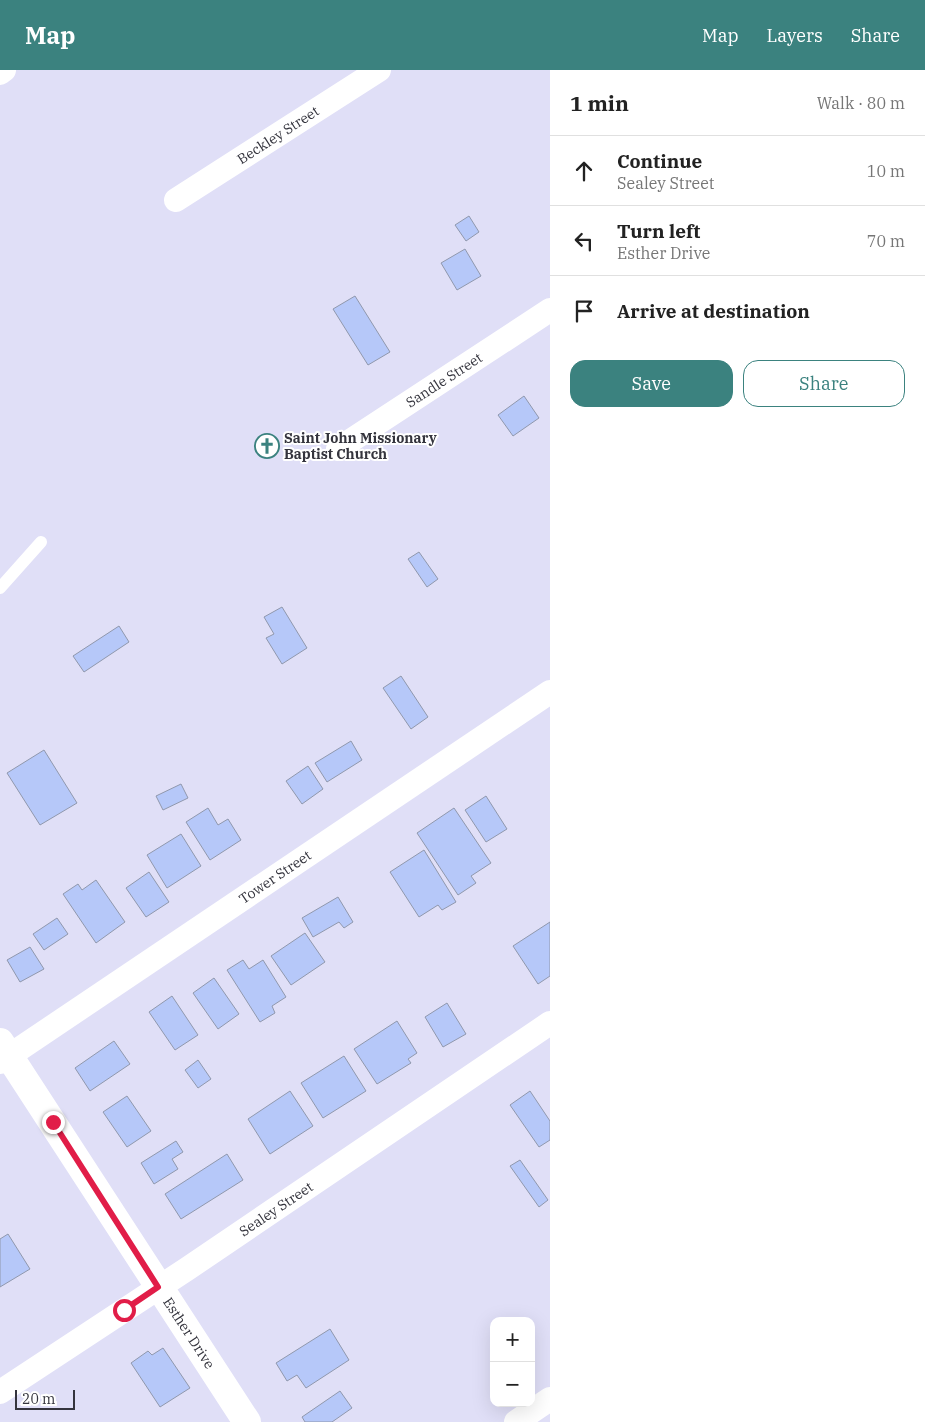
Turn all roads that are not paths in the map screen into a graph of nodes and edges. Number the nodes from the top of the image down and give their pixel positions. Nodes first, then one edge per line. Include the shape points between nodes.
1 (4, 70) edge
2 (379, 70) edge
3 (0, 73) edge
4 (176, 200) dead end
5 (550, 310) edge
6 (338, 449) dead end
7 (41, 542) dead end
8 (0, 588) edge
9 (550, 692) edge
10 (550, 1023) edge
11 (3, 1053) edge
12 (158, 1287) junction
13 (0, 1392) edge
14 (550, 1399) edge
15 (247, 1422) edge
16 (516, 1422) edge

1 - 3 street
2 - 4 street, Beckley Street
5 - 6 street, Sandle Street
7 - 8 lane
9 - 11 street, Tower Street
10 - 12 street, Sealey Street
11 - 12 street, Esther Drive via 86,1172
12 - 13 street, Sealey Street
12 - 15 street, Esther Drive
14 - 16 street

